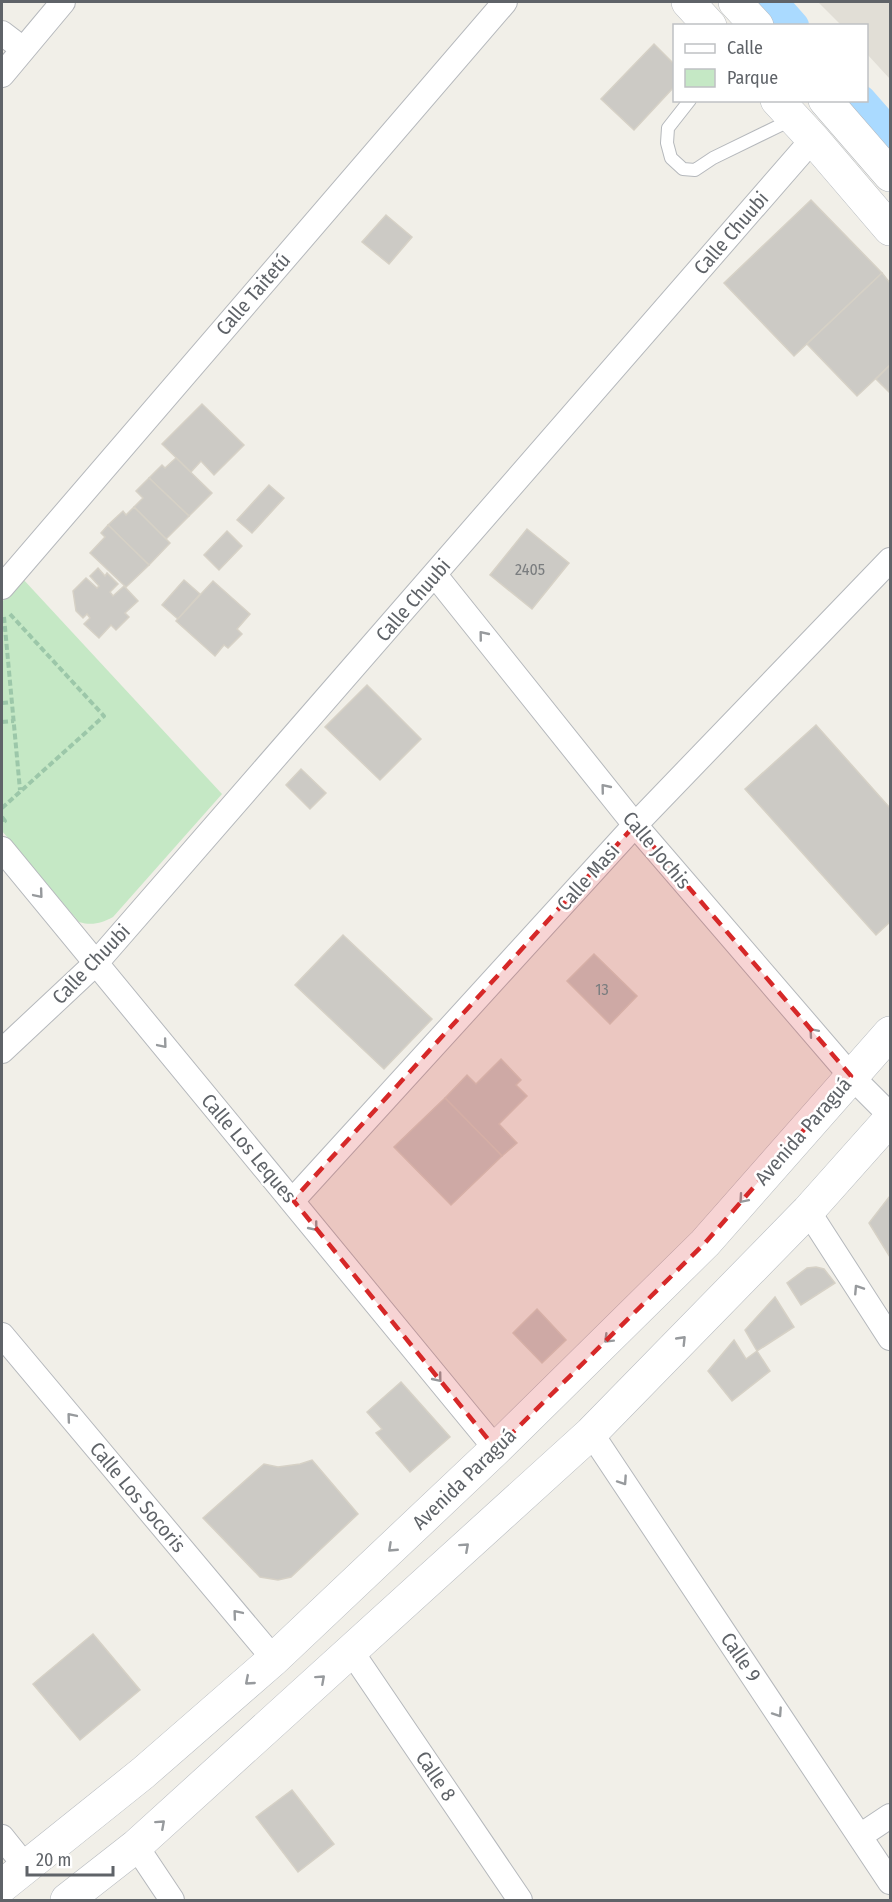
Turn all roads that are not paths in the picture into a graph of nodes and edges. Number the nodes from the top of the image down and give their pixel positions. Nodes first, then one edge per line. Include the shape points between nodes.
1 (63, 2) edge
2 (505, 2) edge
3 (688, 2) edge
4 (710, 2) edge
5 (735, 2) edge
6 (708, 24) edge
7 (729, 24) edge
8 (755, 24) edge
9 (2, 33) edge
10 (23, 49) junction
11 (2, 75) edge
12 (688, 102) edge
13 (827, 102) edge
14 (795, 115) edge
15 (891, 176) edge
16 (891, 192) edge
17 (891, 229) edge
18 (891, 560) edge
19 (435, 575) junction
20 (2, 587) edge
21 (634, 825) junction
22 (2, 849) edge
23 (96, 963) junction
24 (891, 1033) edge
25 (2, 1052) edge
26 (851, 1076) junction
27 (891, 1117) edge
28 (293, 1200) junction
29 (808, 1211) junction
30 (2, 1335) edge
31 (891, 1338) edge
32 (591, 1432) junction
33 (496, 1449) junction
34 (351, 1652) junction
35 (274, 1659) junction
36 (891, 1816) edge
37 (860, 1836) junction
38 (2, 1837) edge
39 (136, 1846) junction
40 (14, 1876) edge
41 (891, 1882) edge
42 (67, 1900) edge
43 (172, 1900) edge
44 (520, 1900) edge

1 - 10 street
2 - 20 street, Calle Taitetú
3 - 6 main road
4 - 7 main road
5 - 8 main road
9 - 10 street
10 - 11 street
12 - 14 lane via 668,128 671,158 683,169 695,170
13 - 15 main road
14 - 16 main road
14 - 17 main road
14 - 19 street, Calle Chuubi
18 - 21 street, Calle Masi
21 -> 19 street, Calle Jochis
19 - 23 street, Calle Chuubi
26 -> 21 street, Calle Jochis
21 - 28 street, Calle Masi
22 -> 23 street, Calle Los Leques
23 - 25 street, Calle Chuubi
23 -> 28 street, Calle Los Leques
24 - 26 main road, Avenida Paraguá
26 - 27 street, Calle Jochis
26 -> 33 main road, Avenida Paraguá via 705,1243
27 - 29 main road
28 -> 33 street, Calle Los Leques
31 -> 29 street
32 -> 29 main road
35 -> 30 street, Calle Los Socoris
34 -> 32 main road
32 -> 37 street, Calle 9
33 -> 35 main road, Avenida Paraguá
39 -> 34 main road
34 - 44 street, Calle 8
35 -> 40 main road, Avenida Paraguá via 143,1773
36 - 37 street
37 - 41 street, Calle 9
38 - 40 street
39 - 42 main road
39 - 43 street

